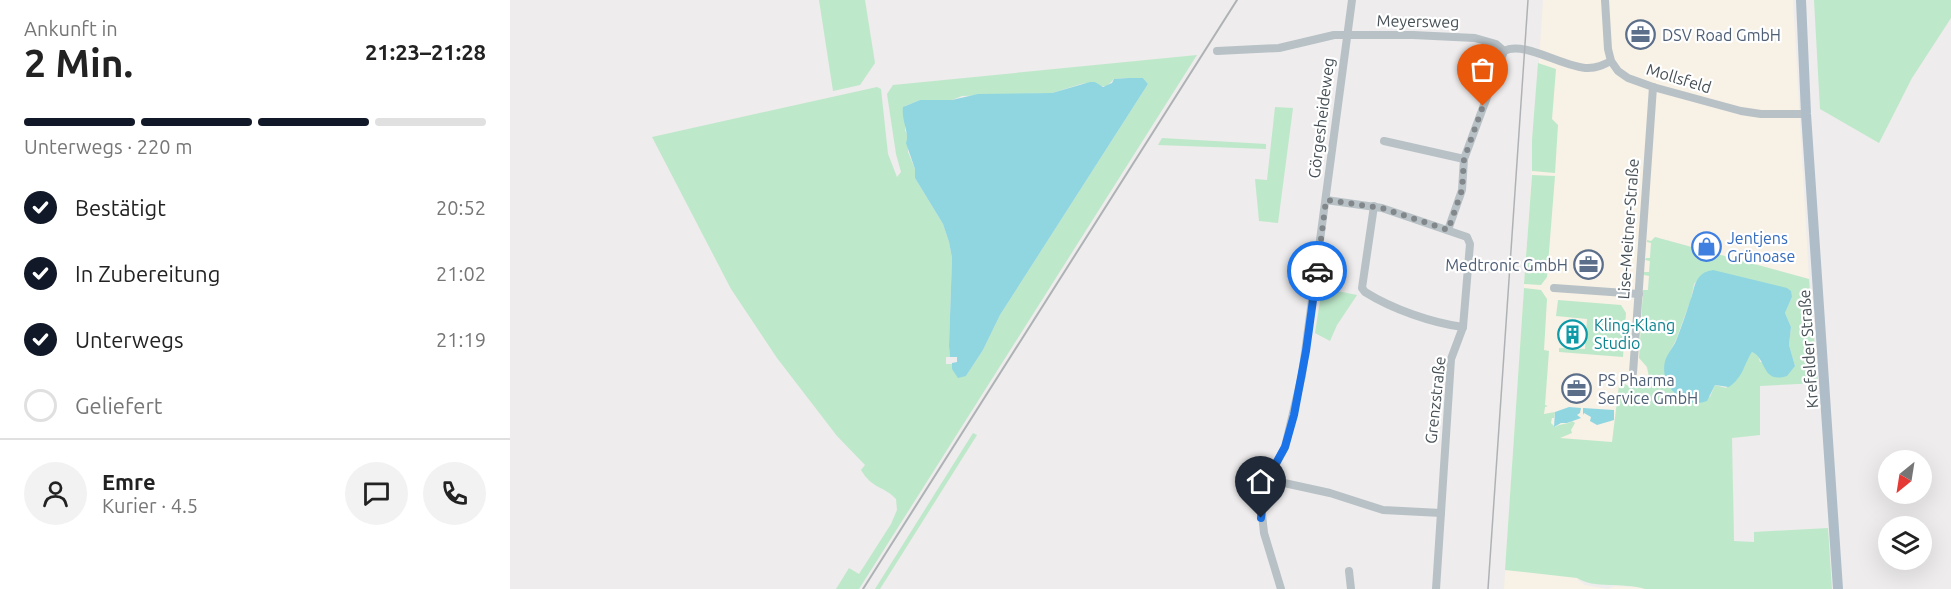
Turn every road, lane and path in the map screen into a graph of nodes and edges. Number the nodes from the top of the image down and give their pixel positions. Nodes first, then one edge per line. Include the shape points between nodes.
1 (1352, 0) edge
2 (1605, 0) edge
3 (1801, 0) edge
4 (1347, 35) junction
5 (1216, 51) dead end
6 (1504, 51) junction
7 (1611, 62) junction
8 (1653, 87) junction
9 (1806, 114) junction
10 (1384, 141) dead end
11 (1464, 159) junction
12 (1326, 200) junction
13 (1374, 206) junction
14 (1448, 230) junction
15 (1554, 288) dead end
16 (1639, 294) junction
17 (1463, 327) junction
18 (1634, 373) dead end
19 (1269, 477) junction
20 (1441, 513) junction
21 (1349, 571) dead end
22 (1281, 589) edge
23 (1351, 589) edge
24 (1436, 589) edge
25 (1838, 589) edge

1 - 4 street, Görgesheideweg
2 - 7 street
3 - 9 main road, Krefelder Straße
4 - 5 street, Meyersweg via 1279,48
4 - 6 street, Meyersweg via 1475,38 1496,44
4 - 12 street, Görgesheideweg
6 - 7 street, Meyersweg via 1521,49 1585,68
6 - 11 street
7 - 8 street, Mollsfeld via 1628,78
8 - 9 street, Mollsfeld via 1741,111
8 - 16 street, Lise-Meitner-Straße
9 - 25 main road, Krefelder Straße
10 - 11 street
11 - 14 street via 1462,190
12 - 13 street
12 - 19 street, Görgesheideweg via 1302,375 1285,447
13 - 14 street
13 - 17 street via 1362,288 1417,316
14 - 17 street, Grenzstraße via 1467,237 1470,244
15 - 16 street
16 - 18 street, Lise-Meitner-Straße
17 - 20 street, Grenzstraße via 1451,359
19 - 20 street via 1383,510
19 - 22 street, Görgesheideweg via 1264,485 1261,518
20 - 24 street, Grenzstraße
21 - 23 street

